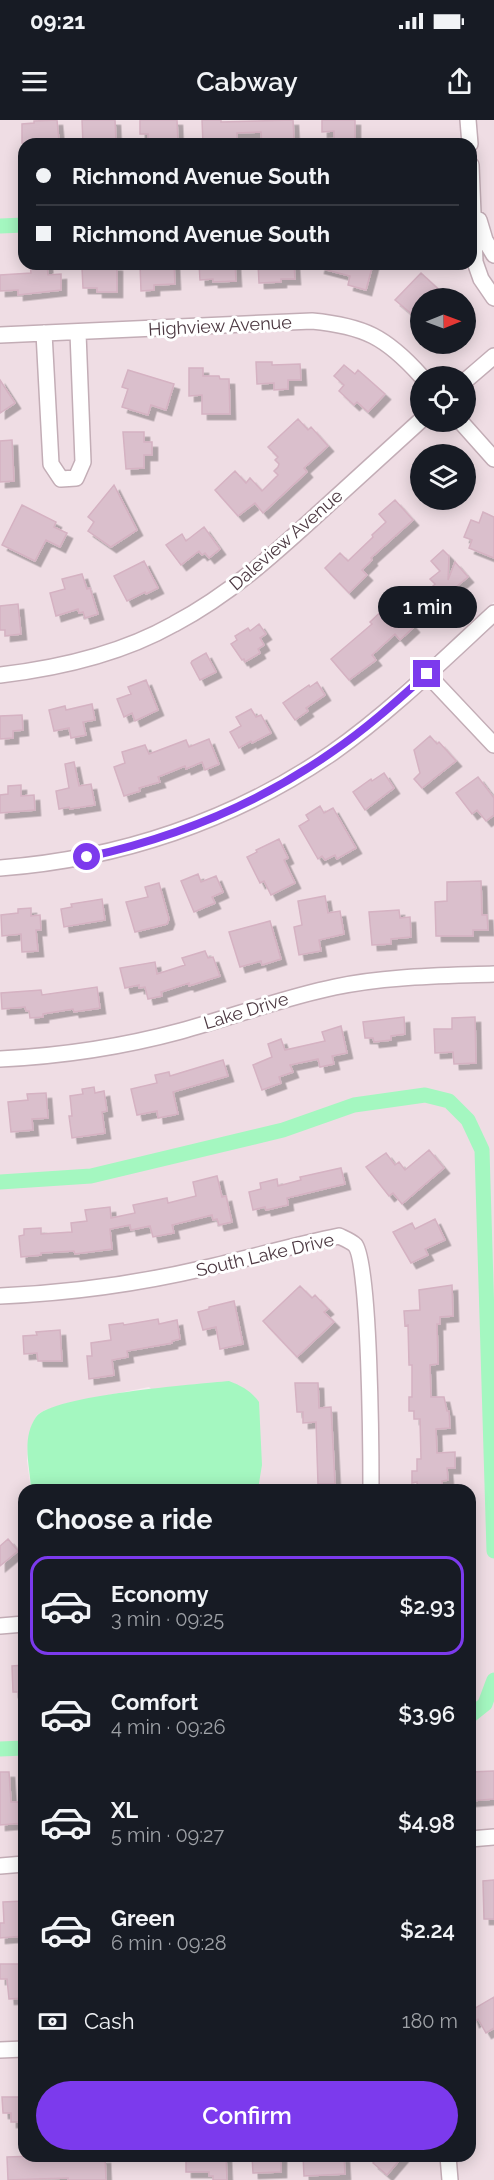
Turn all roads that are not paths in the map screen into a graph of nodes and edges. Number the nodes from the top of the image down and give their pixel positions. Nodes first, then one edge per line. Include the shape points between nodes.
1 (468, 120) edge
2 (470, 138) edge
3 (477, 217) edge
4 (494, 255) edge
5 (477, 268) edge
6 (494, 298) edge
7 (44, 333) junction
8 (78, 333) junction
9 (0, 335) edge
10 (494, 356) edge
11 (412, 366) edge
12 (476, 372) edge
13 (410, 430) edge
14 (470, 432) edge
15 (494, 459) edge
16 (494, 613) edge
17 (427, 674) junction
18 (0, 675) edge
19 (494, 745) edge
20 (0, 868) edge
21 (494, 974) edge
22 (0, 1059) edge
23 (0, 1296) edge
24 (371, 1484) edge
25 (18, 1624) edge
26 (0, 1626) edge
27 (494, 1837) edge
28 (476, 1838) edge
29 (18, 1864) edge
30 (0, 1866) edge
31 (18, 2049) edge
32 (0, 2050) edge
33 (448, 2162) edge
34 (450, 2180) edge

1 - 2 street
3 - 4 street
5 - 6 street
7 - 8 street, Highview Avenue
7 - 8 street via 51,464 61,479 76,478 83,462
7 - 9 street, Highview Avenue
8 - 11 street, Highview Avenue via 333,323 377,337
10 - 12 street
13 - 18 street, Daleview Avenue via 266,561 234,587 173,625 104,653 42,670
14 - 15 street
16 - 17 street
17 - 19 street
17 - 20 street via 332,752 240,806 175,833 115,851
21 - 22 street, Lake Drive via 418,977 336,987 127,1043
23 - 24 street, South Lake Drive via 142,1281 339,1236 355,1245 362,1261
25 - 26 street
27 - 28 street
29 - 30 street
31 - 32 street
33 - 34 street

